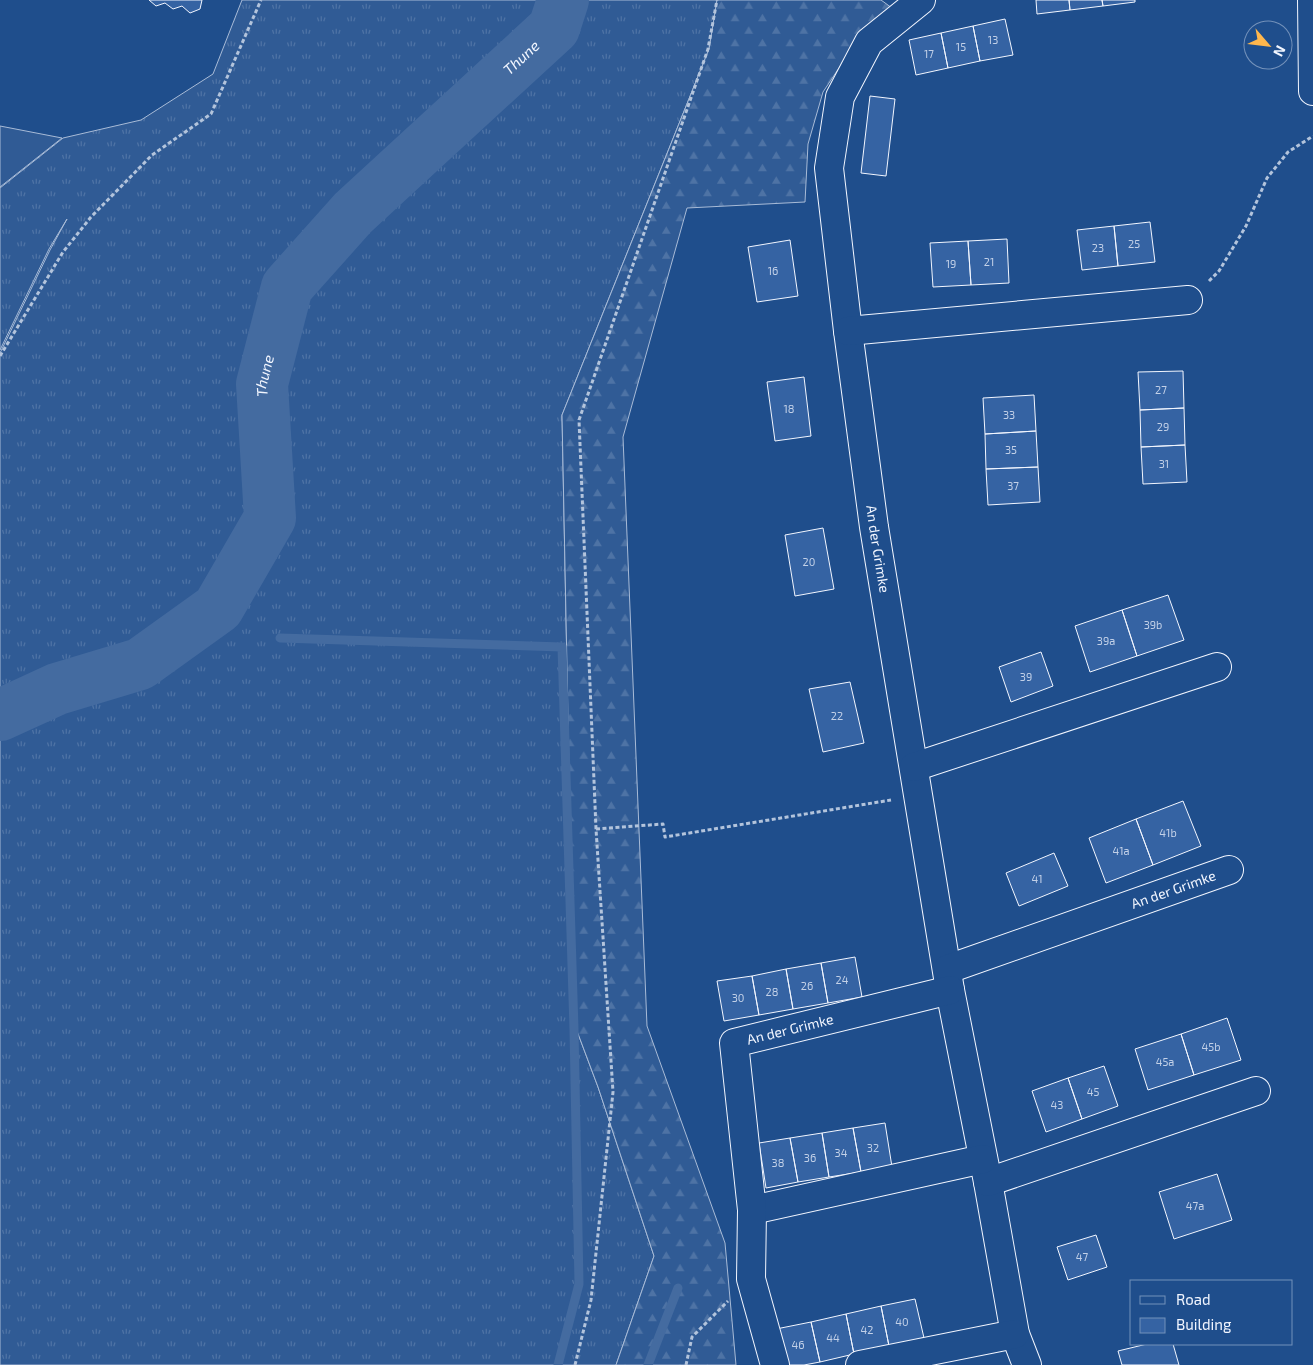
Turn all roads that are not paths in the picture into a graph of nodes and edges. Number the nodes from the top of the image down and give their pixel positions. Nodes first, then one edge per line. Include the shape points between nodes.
1 (921, 0) edge
2 (1312, 0) edge
3 (1313, 91) edge
4 (1188, 300) road end
5 (848, 331) junction
6 (1217, 667) dead end
7 (914, 767) junction
8 (1229, 870) dead end
9 (949, 979) junction
10 (1256, 1091) dead end
11 (986, 1171) junction
12 (752, 1210) junction
13 (1015, 1334) junction
14 (775, 1365) edge
15 (860, 1365) edge
16 (1027, 1365) edge

1 - 5 street, An der Grimke via 869,42 840,96 829,168
2 - 3 street
4 - 5 street
5 - 7 street, An der Grimke via 874,527
6 - 7 street
7 - 9 street, An der Grimke
8 - 9 street, An der Grimke
9 - 11 street, An der Grimke
9 - 12 street, An der Grimke via 734,1043
10 - 11 street
11 - 12 street
11 - 13 street, An der Grimke
12 - 14 street, An der Grimke via 751,1279
13 - 15 street
13 - 16 street, An der Grimke

